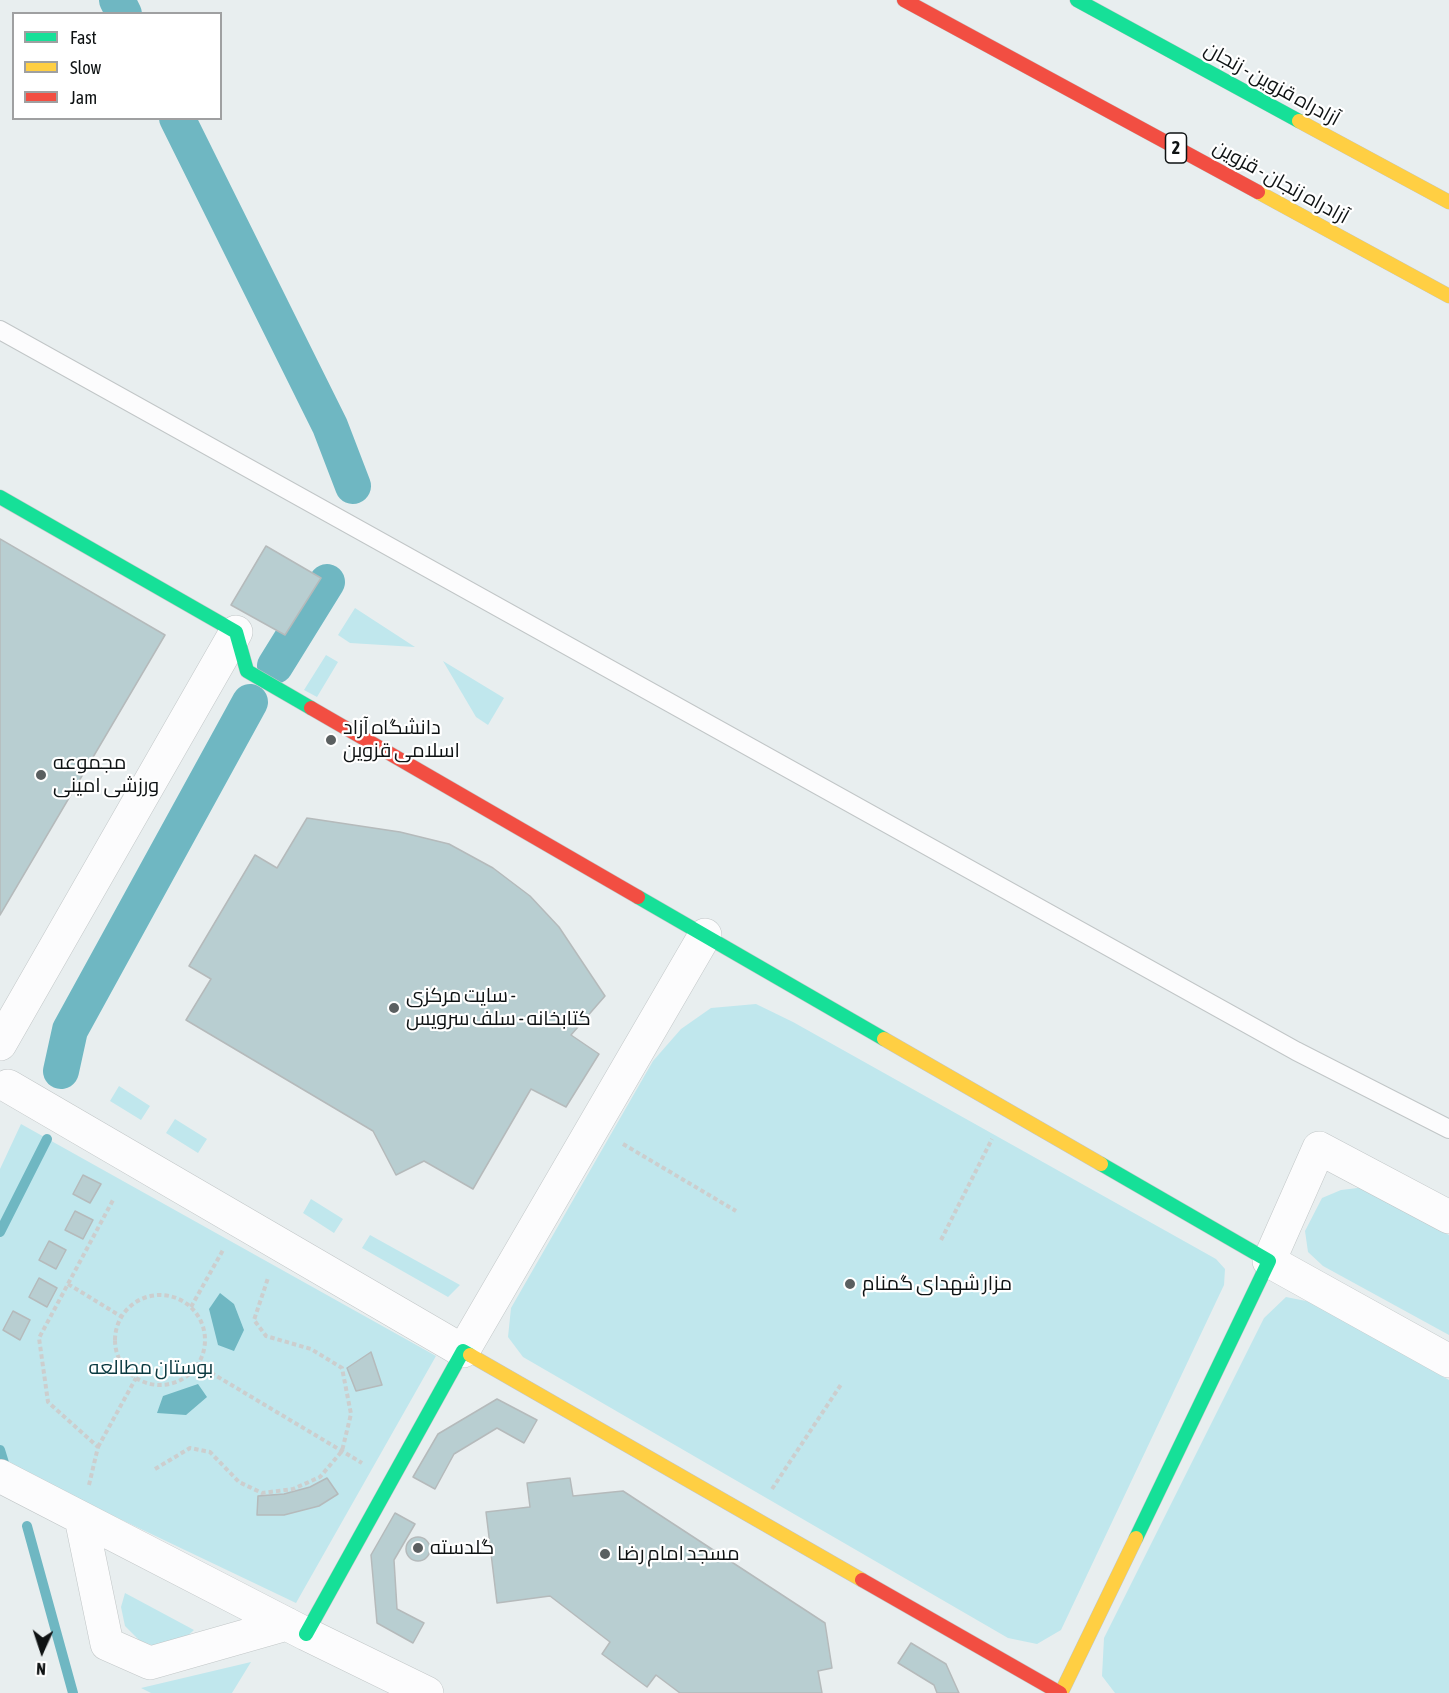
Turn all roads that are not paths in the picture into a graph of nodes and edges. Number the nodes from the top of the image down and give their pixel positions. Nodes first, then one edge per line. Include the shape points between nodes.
1 (904, 0) edge
2 (1077, 0) edge
3 (1449, 202) edge
4 (1449, 296) edge
5 (0, 330) edge
6 (0, 497) edge
7 (236, 632) junction
8 (705, 935) junction
9 (0, 1044) edge
10 (3, 1090) edge
11 (1449, 1129) edge
12 (1449, 1217) edge
13 (1269, 1261) junction
14 (463, 1352) junction
15 (1449, 1361) edge
16 (0, 1476) edge
17 (81, 1518) junction
18 (296, 1629) junction
19 (427, 1693) edge
20 (1061, 1693) edge

1 - 4 main road, آزادراه زنجان - قزوین / 2
2 - 3 main road, آزادراه قزوین - زنجان
5 - 11 lane via 1296,1051
6 - 7 main road
7 - 8 main road via 248,671
7 - 9 street
8 - 13 main road
8 - 14 street
10 - 14 street via 240,1221
12 - 13 street via 1319,1148
13 - 15 street
13 - 20 main road
14 - 18 main road via 391,1480
14 - 20 main road
16 - 17 street
17 - 18 street
17 - 18 street via 107,1644 150,1663
18 - 19 street

